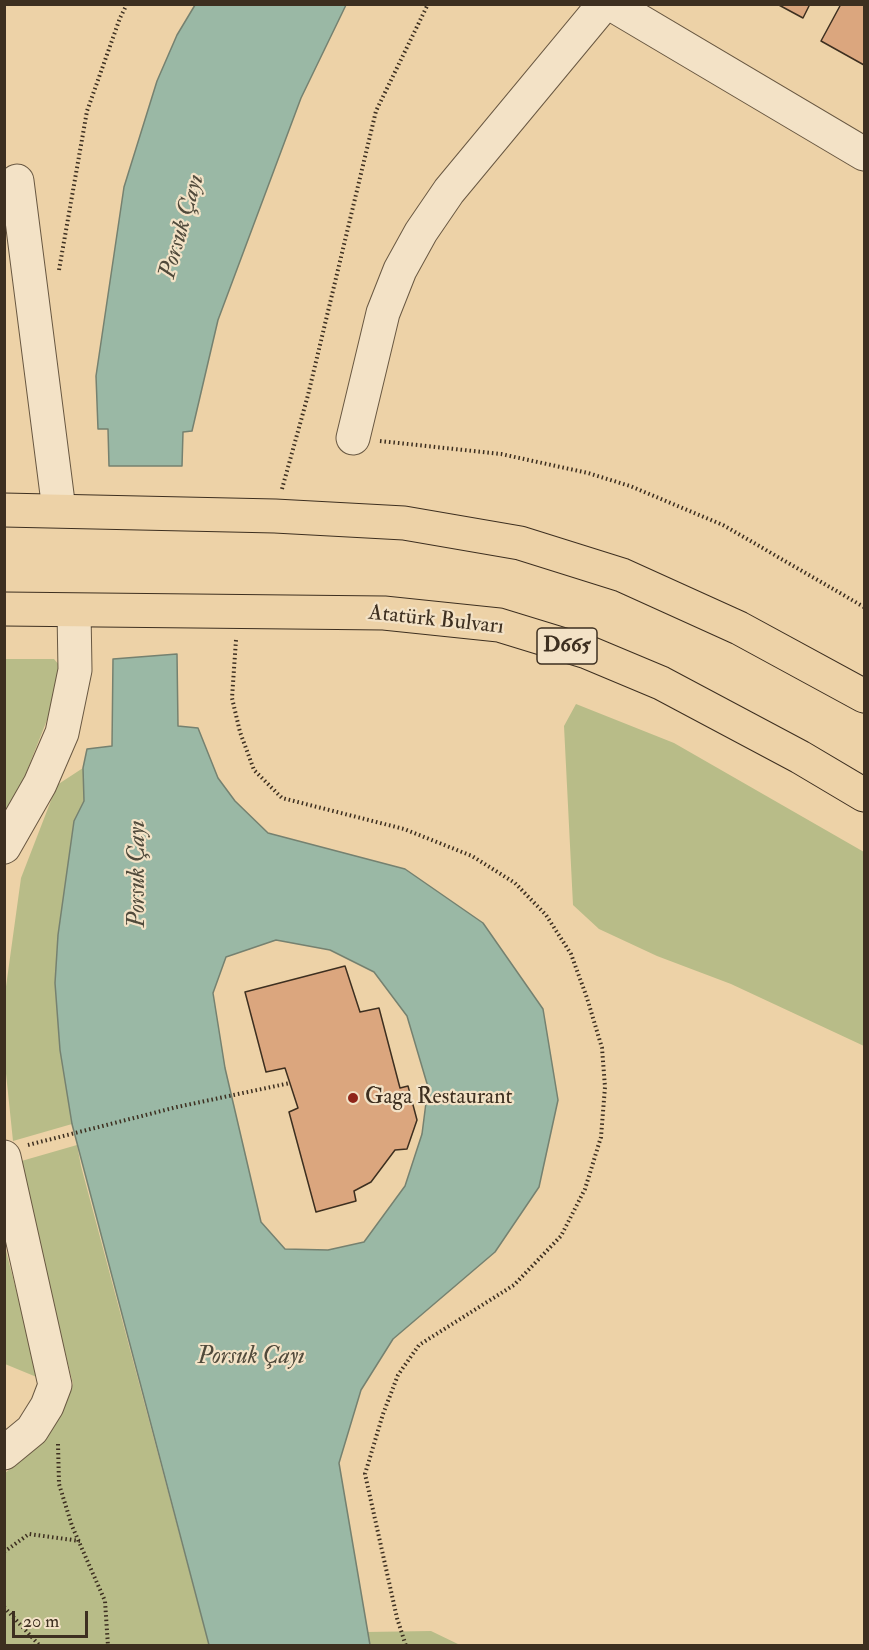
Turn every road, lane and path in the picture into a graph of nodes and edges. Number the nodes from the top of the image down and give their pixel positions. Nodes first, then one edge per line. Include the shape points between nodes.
1 (127, 4) edge
2 (428, 4) edge
3 (603, 4) edge
4 (611, 4) edge
5 (864, 154) edge
6 (17, 181) dead end
7 (57, 280) dead end
8 (352, 438) joint
9 (4, 510) edge
10 (59, 510) junction
11 (275, 516) junction
12 (864, 607) edge
13 (4, 609) edge
14 (74, 611) junction
15 (238, 612) junction
16 (864, 696) edge
17 (864, 795) edge
18 (4, 847) edge
19 (290, 1083) dead end
20 (59, 1136) dead end
21 (6, 1166) edge
22 (47, 1406) junction
23 (4, 1453) edge
24 (80, 1541) junction
25 (4, 1552) edge
26 (4, 1607) edge
27 (40, 1646) edge
28 (108, 1646) edge
29 (406, 1646) edge

1 - 7 path via 87,111
2 - 11 path via 376,111
3 - 8 street via 449,191 421,232 383,313
4 - 5 street
6 - 10 street
8 - 12 path via 501,454 630,486 723,525
9 - 10 highway
10 - 11 highway
11 - 16 highway via 404,523 520,543 622,575 739,628
13 - 14 highway, Atatürk Bulvarı / D665
14 - 15 highway, Atatürk Bulvarı / D665
14 - 18 street via 75,670 62,733 40,784
15 - 17 highway, Atatürk Bulvarı / D665 via 384,613 499,625 587,652 661,683
15 - 29 path via 232,698 254,770 282,798 404,829 472,856 515,883 546,915 571,954 602,1048 605,1087 601,1137 585,1189 561,1236 514,1285 418,1345 398,1375 382,1414 365,1474
19 - 20 path
21 - 22 street via 55,1385
22 - 23 street via 32,1430
22 - 24 path via 58,1441 59,1484
24 - 25 path via 29,1534
24 - 28 path via 105,1600
26 - 27 path

